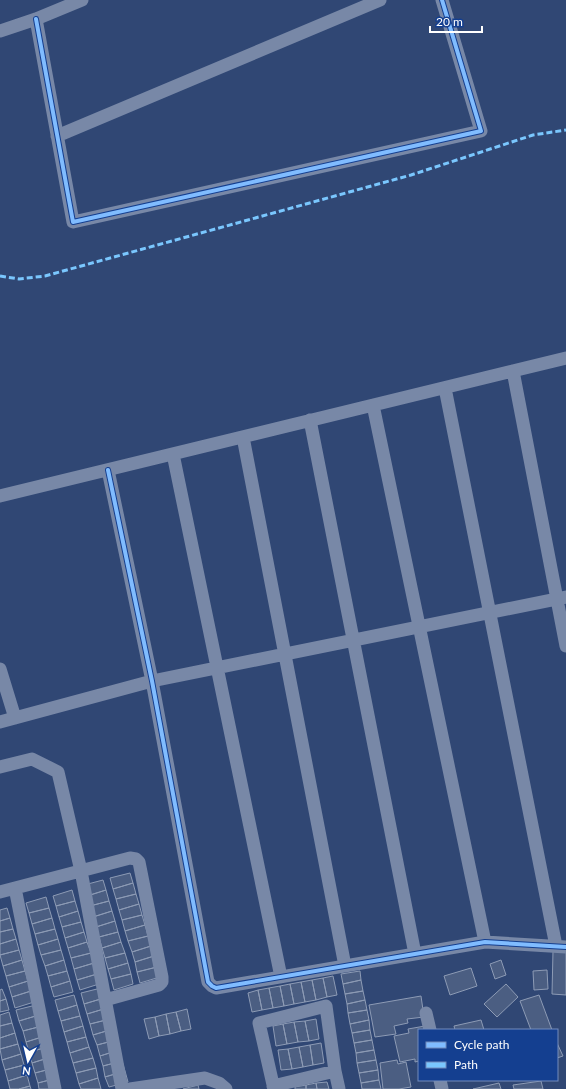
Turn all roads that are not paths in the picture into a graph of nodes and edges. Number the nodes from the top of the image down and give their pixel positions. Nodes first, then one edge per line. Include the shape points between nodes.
1 (82, 0) edge
2 (380, 0) edge
3 (442, 0) edge
4 (36, 19) junction
5 (0, 31) edge
6 (57, 136) junction
7 (566, 358) edge
8 (513, 371) junction
9 (445, 388) junction
10 (374, 405) junction
11 (310, 420) junction
12 (243, 437) junction
13 (173, 454) junction
14 (108, 470) junction
15 (0, 496) edge
16 (562, 598) edge
17 (490, 613) junction
18 (419, 627) junction
19 (354, 640) junction
20 (566, 646) edge
21 (285, 654) junction
22 (218, 668) junction
23 (0, 669) edge
24 (152, 681) junction
25 (15, 718) junction
26 (0, 722) edge
27 (0, 767) edge
28 (81, 871) junction
29 (15, 888) junction
30 (0, 892) edge
31 (485, 942) junction
32 (561, 947) edge
33 (415, 954) junction
34 (345, 966) junction
35 (281, 977) junction
36 (105, 1000) junction
37 (426, 1013) dead end
38 (430, 1029) edge
39 (335, 1071) junction
40 (273, 1087) edge
41 (55, 1089) edge
42 (122, 1089) edge
43 (130, 1089) edge
44 (226, 1089) edge
45 (340, 1089) edge

1 - 4 street
2 - 6 street
3 - 6 street via 482,130 73,222
4 - 5 street
4 - 6 street
7 - 8 street
8 - 9 street
8 - 16 street
9 - 10 street
9 - 17 street
10 - 11 street
10 - 18 street
11 - 12 street
11 - 19 street
12 - 13 street
12 - 21 street
13 - 14 street
13 - 22 street
14 - 15 street
14 - 24 street
16 - 17 street
16 - 20 street
17 - 18 street
17 - 32 street
18 - 19 street
18 - 31 street
19 - 21 street
19 - 33 street
21 - 22 street
21 - 34 street
22 - 24 street
22 - 35 street
23 - 25 street
24 - 25 street
24 - 35 street via 208,982 216,988
25 - 26 street
27 - 28 street via 32,759 58,772
28 - 29 street
28 - 36 street
28 - 36 street via 130,858 139,862 162,977 159,985
29 - 30 street
29 - 41 street
31 - 32 street
31 - 33 street
33 - 34 street
34 - 35 street
36 - 42 street
37 - 38 street
39 - 40 street
39 - 40 street via 326,1006 258,1023
39 - 45 street
43 - 44 street via 205,1078 219,1083

